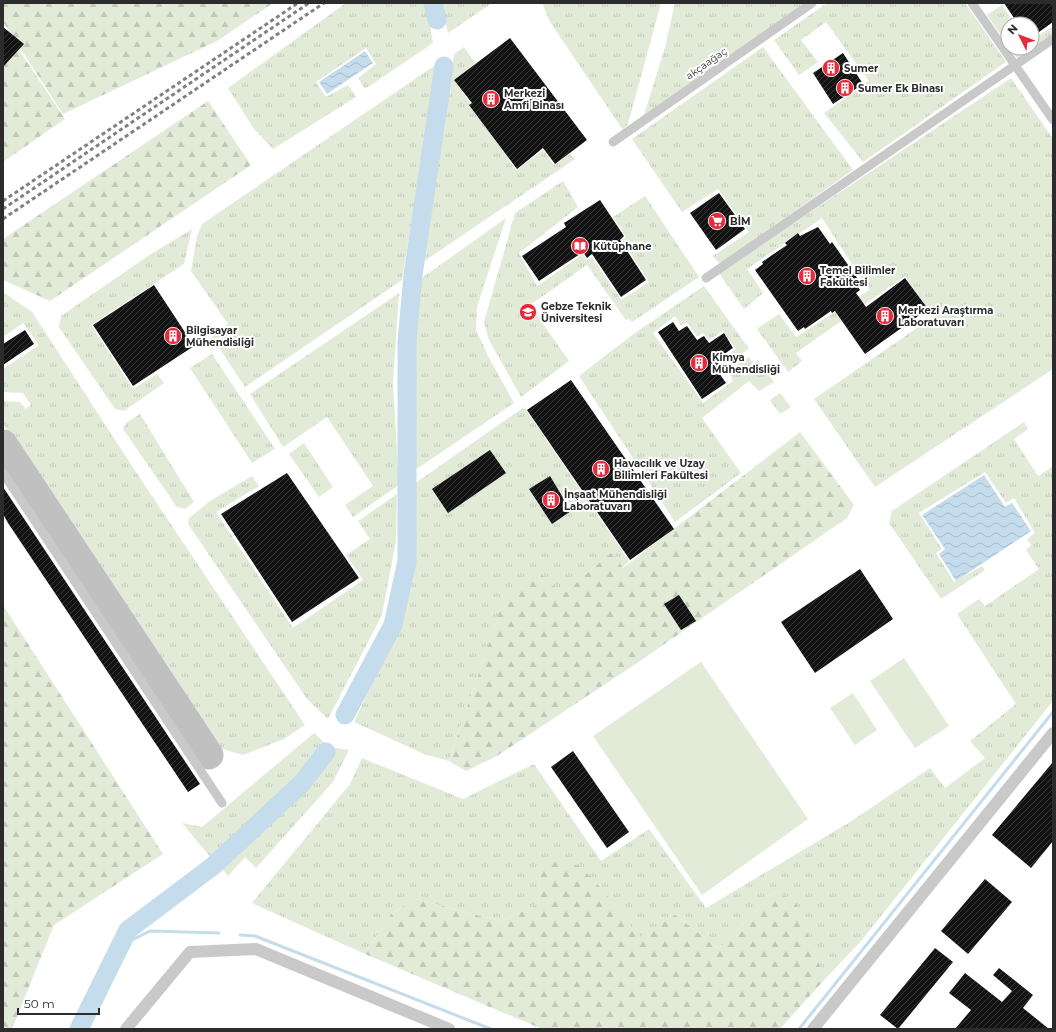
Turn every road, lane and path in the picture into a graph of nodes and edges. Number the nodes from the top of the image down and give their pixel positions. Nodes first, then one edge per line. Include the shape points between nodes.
1 (812, 3) edge
2 (972, 3) edge
3 (1053, 39) edge
4 (1015, 65) junction
5 (1053, 120) edge
6 (613, 142) dead end
7 (706, 278) dead end
8 (3, 473) edge
9 (1053, 733) edge
10 (222, 803) dead end
11 (126, 1029) edge
12 (449, 1029) edge
13 (813, 1029) edge

1 - 6 street, akçaağaç
2 - 4 street
3 - 4 street
4 - 5 street
4 - 7 street
8 - 10 street
9 - 13 street
11 - 12 street via 190,952 256,949

